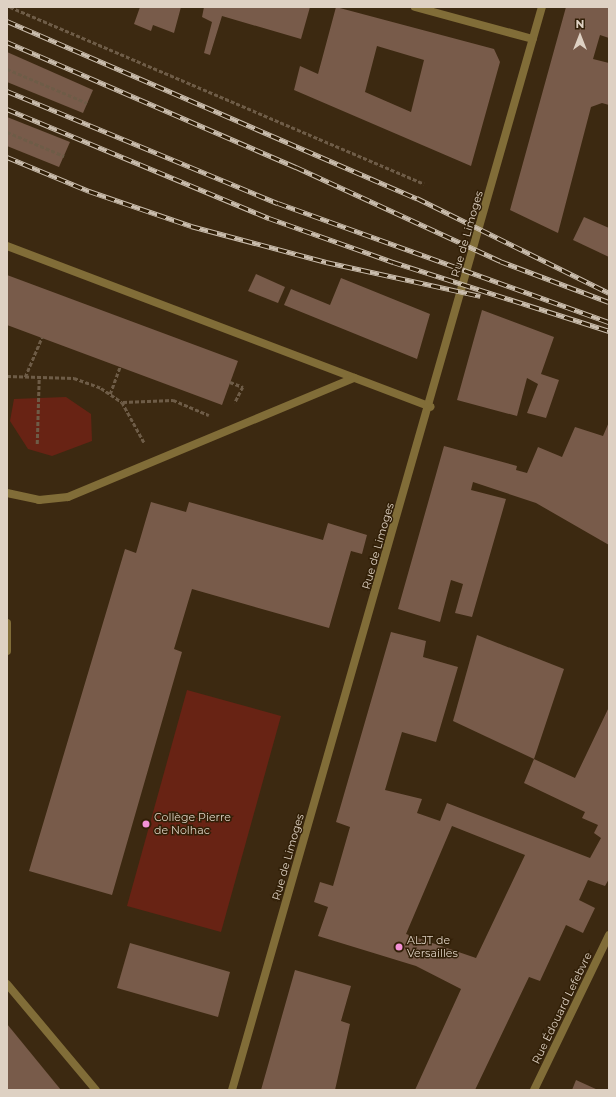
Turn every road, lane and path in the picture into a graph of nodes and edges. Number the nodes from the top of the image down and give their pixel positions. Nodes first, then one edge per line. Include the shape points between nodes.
1 (10, 7) edge
2 (414, 7) edge
3 (542, 7) edge
4 (533, 39) junction
5 (7, 69) edge
6 (88, 103) dead end
7 (7, 132) edge
8 (64, 156) dead end
9 (424, 184) dead end
10 (7, 246) edge
11 (42, 338) dead end
12 (120, 367) dead end
13 (7, 376) edge
14 (25, 377) junction
15 (39, 378) junction
16 (354, 378) junction
17 (230, 382) dead end
18 (110, 394) junction
19 (122, 402) junction
20 (430, 406) junction
21 (232, 409) dead end
22 (215, 418) dead end
23 (37, 444) dead end
24 (152, 462) junction
25 (7, 493) edge
26 (7, 623) edge
27 (7, 651) edge
28 (609, 935) edge
29 (7, 984) edge
30 (96, 1090) edge
31 (232, 1090) edge
32 (534, 1090) edge

1 - 9 path
2 - 4 street
3 - 4 street, Rue de Limoges
4 - 20 street, Rue de Limoges
5 - 6 path
7 - 8 path
10 - 16 street
11 - 14 path
12 - 18 path
13 - 14 path
14 - 15 path
15 - 18 path via 74,378
15 - 23 path
16 - 20 street
16 - 24 street
17 - 21 path via 243,387
18 - 19 path
19 - 22 path via 173,400
19 - 24 path via 136,422
20 - 31 street, Rue de Limoges
24 - 25 street via 68,497 39,500
26 - 27 street
28 - 32 street, Rue Édouard Lefebvre
29 - 30 street

